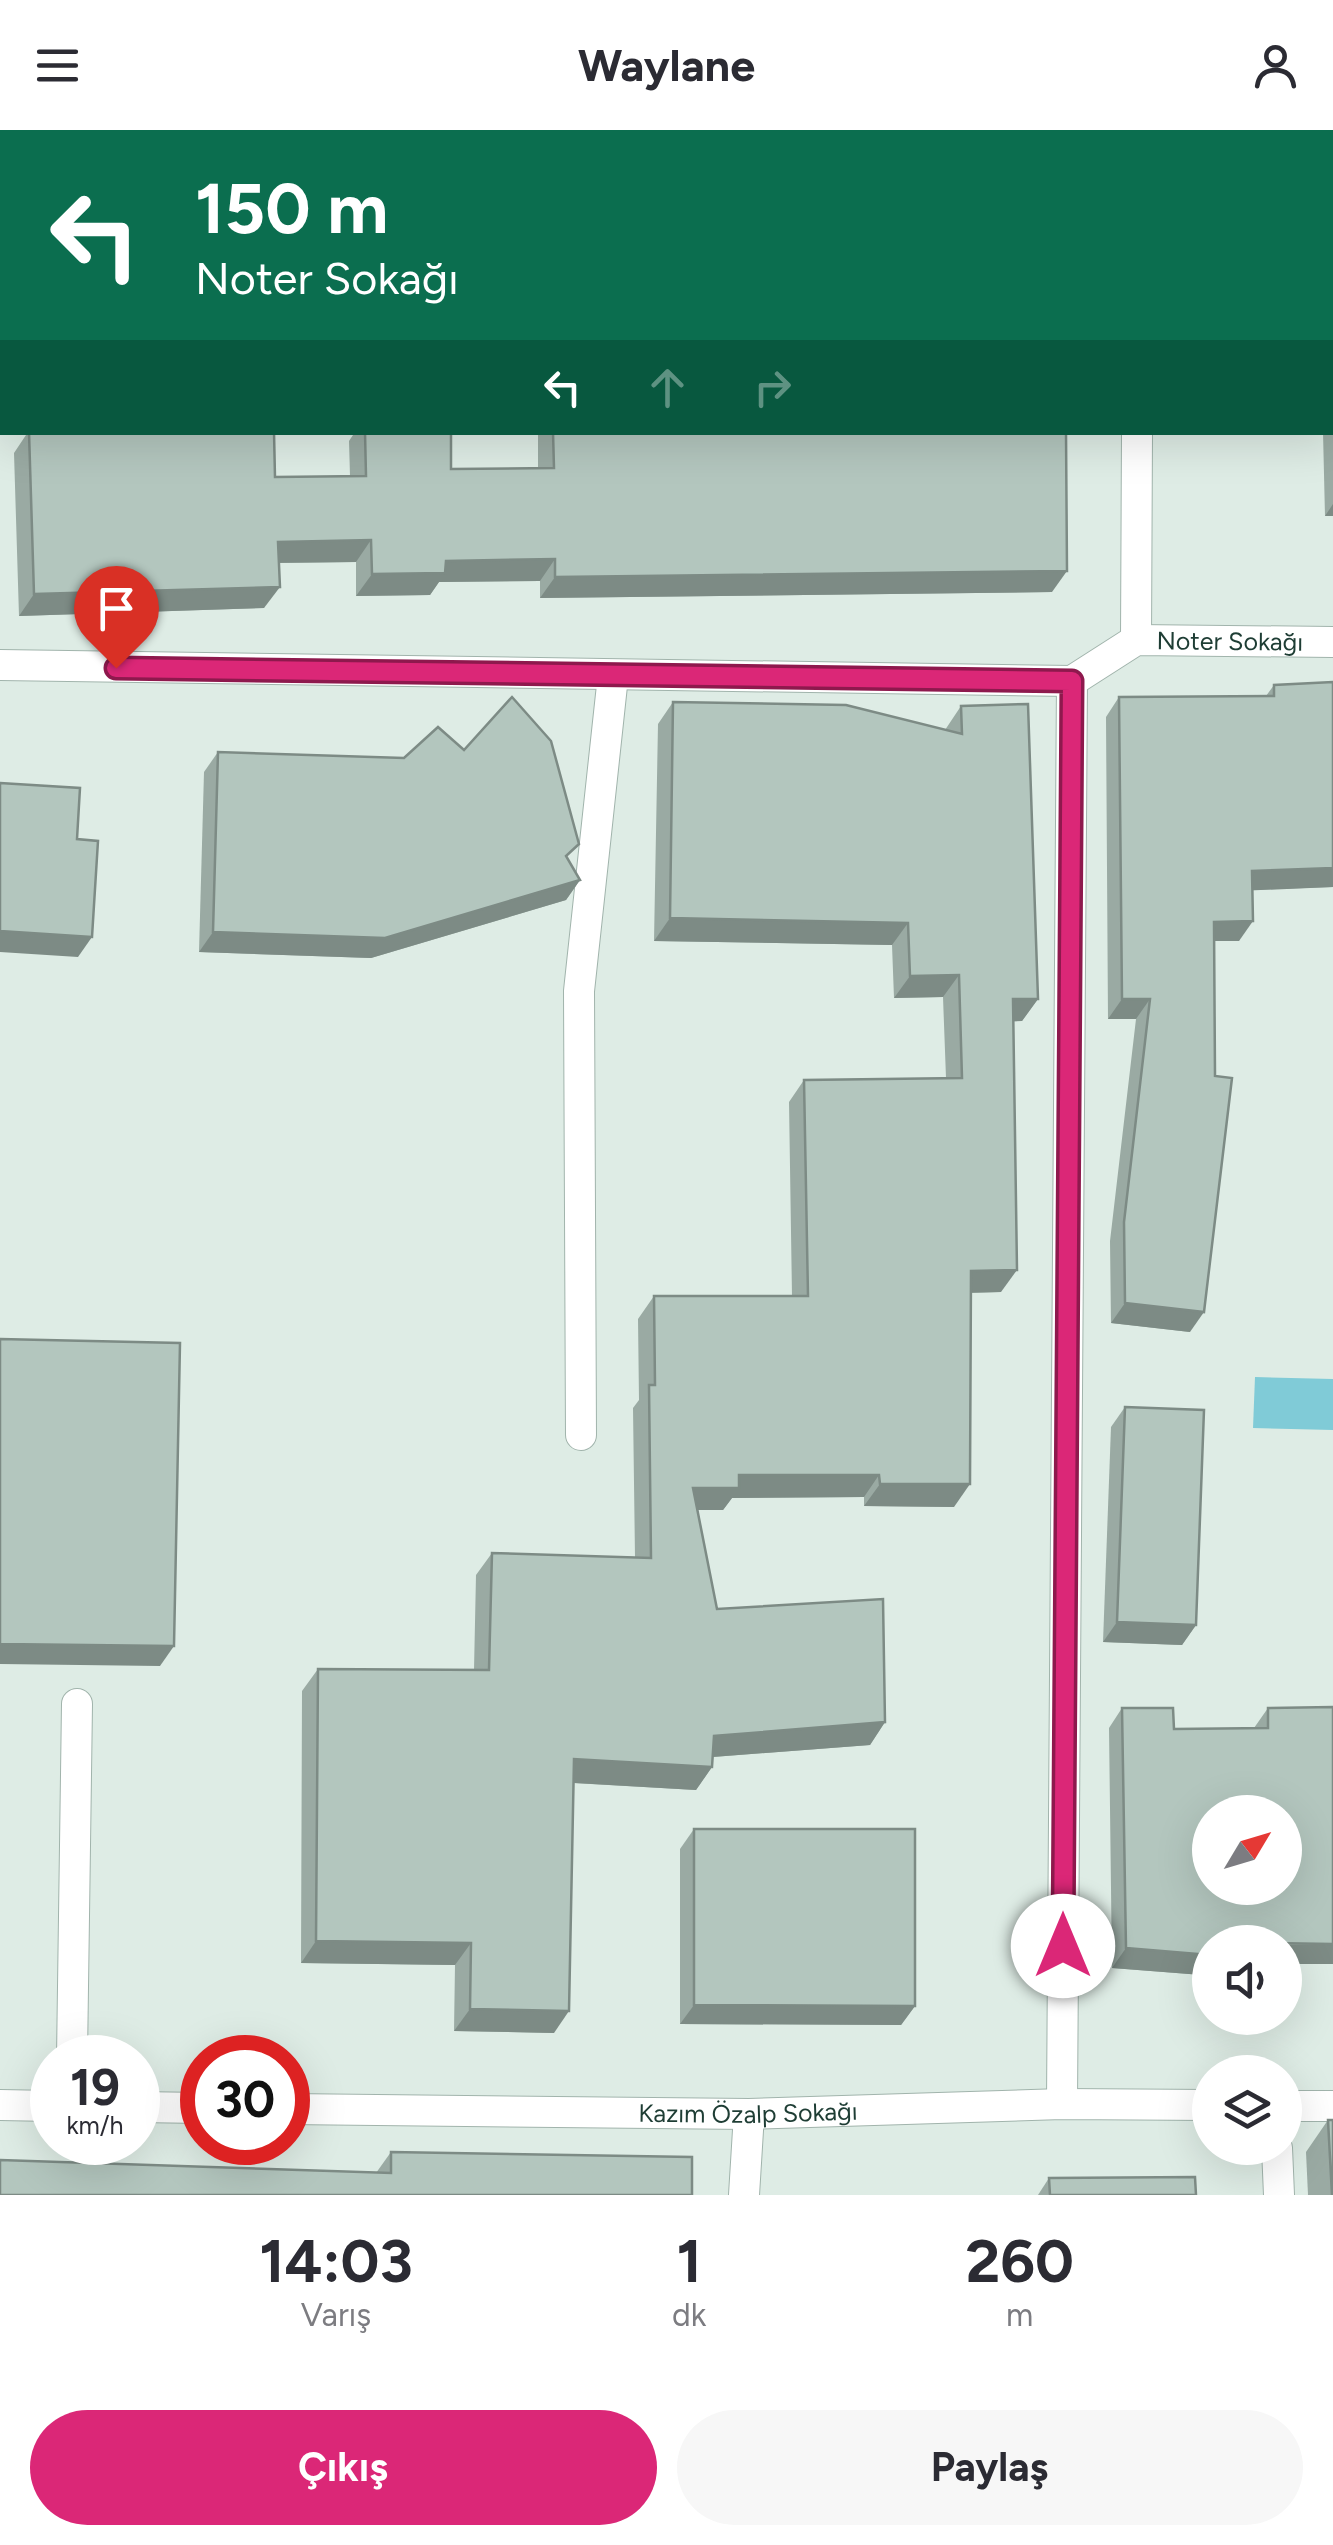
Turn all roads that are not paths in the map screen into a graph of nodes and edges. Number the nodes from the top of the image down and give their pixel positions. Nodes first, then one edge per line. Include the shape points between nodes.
1 (1138, 435) edge
2 (1136, 640) junction
3 (1333, 642) edge
4 (0, 665) edge
5 (613, 676) junction
6 (1072, 681) junction
7 (581, 1434) dead end
8 (77, 1704) dead end
9 (72, 2035) edge
10 (1062, 2104) junction
11 (0, 2105) edge
12 (1192, 2105) edge
13 (30, 2106) edge
14 (1302, 2106) edge
15 (1333, 2106) edge
16 (310, 2109) edge
17 (749, 2114) junction
18 (1278, 2165) edge
19 (744, 2195) edge
20 (1278, 2195) edge

1 - 2 street
2 - 3 street, Noter Sokağı
2 - 6 street, Noter Sokağı
4 - 5 street
5 - 6 street
5 - 7 street via 578,991
6 - 10 street
8 - 9 street
10 - 12 street, Kazım Özalp Sokağı
10 - 17 street, Kazım Özalp Sokağı
11 - 13 street
14 - 15 street
16 - 17 street, Kazım Özalp Sokağı
17 - 19 street
18 - 20 street

